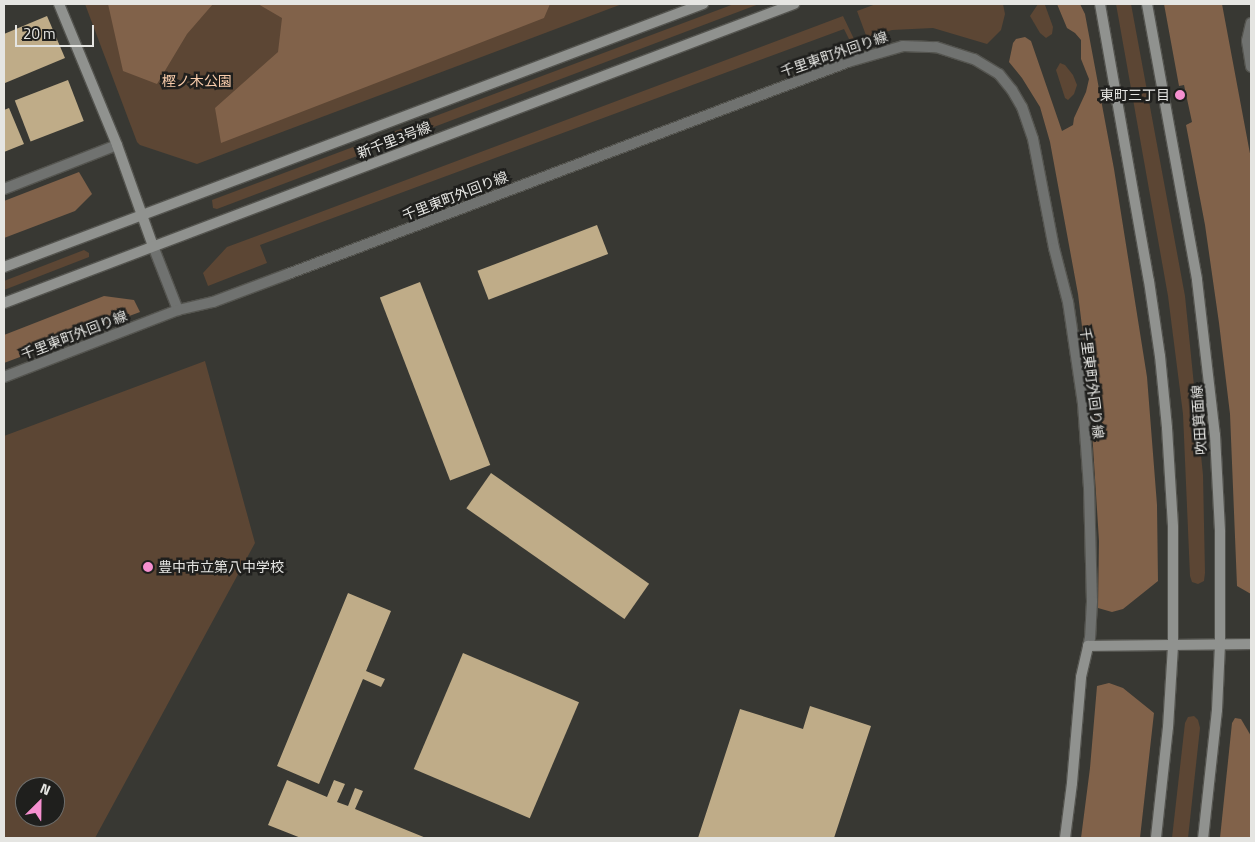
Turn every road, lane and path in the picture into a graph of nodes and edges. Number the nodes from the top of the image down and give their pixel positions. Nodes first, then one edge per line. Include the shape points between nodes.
1 (59, 4) edge
2 (702, 4) edge
3 (794, 4) edge
4 (1100, 4) edge
5 (1147, 4) edge
6 (1251, 23) edge
7 (1251, 67) edge
8 (117, 145) junction
9 (4, 190) edge
10 (142, 214) junction
11 (153, 246) junction
12 (4, 267) edge
13 (4, 302) edge
14 (178, 310) junction
15 (4, 377) edge
16 (1220, 644) junction
17 (1251, 644) edge
18 (1088, 646) junction
19 (1173, 646) junction
20 (1065, 838) edge
21 (1156, 838) edge
22 (1203, 838) edge

1 - 8 street
2 - 10 street, 新千里3号線
3 - 11 street, 新千里3号線
4 - 19 street via 1161,364 1173,527
5 - 16 street, 吹田箕面線 via 1198,280 1208,358 1218,486
6 - 7 street via 1247,41
8 - 9 street
8 - 10 street
10 - 11 street
10 - 12 street, 新千里3号線
11 - 13 street, 新千里3号線
11 - 14 street
14 - 15 street, 千里東町外回り線
14 - 18 street, 千里東町外回り線 via 213,302 889,49 928,46 962,55 999,74 1026,117 1068,302 1082,398 1089,488 1092,600
16 - 17 street
16 - 19 street
16 - 22 street, 吹田箕面線 via 1217,710
18 - 19 street
18 - 20 street, 千里東町外回り線 via 1081,677
19 - 21 street via 1167,744

